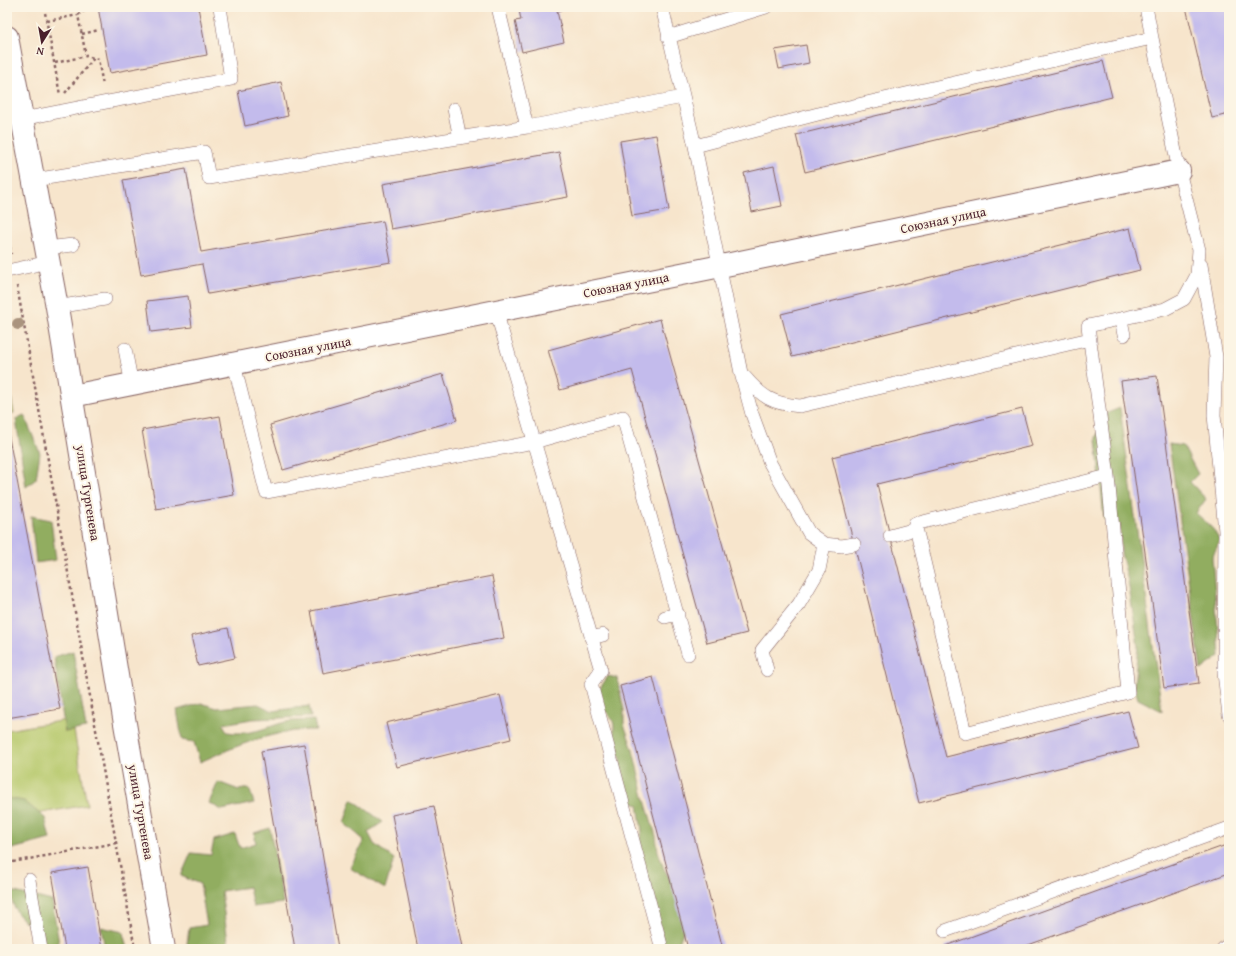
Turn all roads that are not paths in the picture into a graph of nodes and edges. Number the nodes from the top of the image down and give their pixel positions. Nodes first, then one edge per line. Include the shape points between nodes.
1 (220, 7) edge
2 (498, 7) edge
3 (662, 7) edge
4 (766, 7) edge
5 (1146, 7) edge
6 (751, 9) edge
7 (7, 37) edge
8 (668, 37) junction
9 (1152, 38) junction
10 (12, 87) edge
11 (683, 97) junction
12 (454, 109) dead end
13 (22, 119) junction
14 (527, 127) junction
15 (460, 138) junction
16 (695, 146) junction
17 (1179, 171) junction
18 (34, 180) junction
19 (73, 245) dead end
20 (1199, 250) junction
21 (48, 255) junction
22 (721, 266) junction
23 (11, 270) edge
24 (105, 298) dead end
25 (58, 307) junction
26 (496, 311) junction
27 (1120, 320) junction
28 (1124, 335) dead end
29 (1090, 339) junction
30 (125, 349) dead end
31 (234, 364) junction
32 (741, 373) junction
33 (132, 385) junction
34 (72, 396) junction
35 (534, 442) junction
36 (1108, 476) junction
37 (1220, 478) junction
38 (1229, 505) edge
39 (916, 529) junction
40 (890, 536) dead end
41 (824, 544) junction
42 (854, 544) dead end
43 (678, 614) junction
44 (665, 617) dead end
45 (688, 654) dead end
46 (767, 670) dead end
47 (1229, 715) edge
48 (1228, 826) edge
49 (29, 880) dead end
50 (945, 931) dead end
51 (1229, 944) edge
52 (40, 949) edge
53 (164, 949) edge
54 (662, 949) edge
55 (1223, 949) edge

1 - 13 lane via 231,79
2 - 14 lane
3 - 8 lane
4 - 6 lane
5 - 9 lane
6 - 8 lane
7 - 10 street, улица Тургенева
8 - 11 lane
9 - 16 lane via 1037,59 817,109
9 - 17 lane
10 - 13 street, улица Тургенева
11 - 14 lane
11 - 16 lane
12 - 15 lane
13 - 18 street, улица Тургенева
14 - 15 lane
15 - 18 lane via 209,178 204,152
16 - 22 lane
17 - 20 lane
17 - 22 street, Союзная улица
18 - 21 street, улица Тургенева
19 - 21 lane
20 - 27 lane via 1197,275 1184,299 1165,309
20 - 37 lane via 1216,357 1214,415
21 - 23 lane
21 - 25 street, улица Тургенева
22 - 26 street, Союзная улица
22 - 32 lane
24 - 25 lane
25 - 34 street, улица Тургенева
26 - 31 street, Союзная улица
26 - 35 lane
27 - 28 lane
27 - 29 lane via 1088,326
29 - 32 lane via 835,401 800,406 781,404 757,392
29 - 36 lane
30 - 33 lane
31 - 33 street, Союзная улица
31 - 35 lane via 266,492
32 - 41 lane via 752,414 770,463 810,533
33 - 34 street, Союзная улица
34 - 53 street, улица Тургенева
35 - 43 lane via 622,418
35 - 54 lane via 597,637 601,670 591,684
36 - 39 lane via 915,524
36 - 39 lane via 1128,692 965,733
37 - 38 lane
37 - 47 lane via 1225,531 1224,673
39 - 40 lane
41 - 42 lane
41 - 46 lane via 819,570 799,604 762,650
43 - 44 lane
43 - 45 lane
48 - 50 lane
49 - 52 lane
51 - 55 lane

